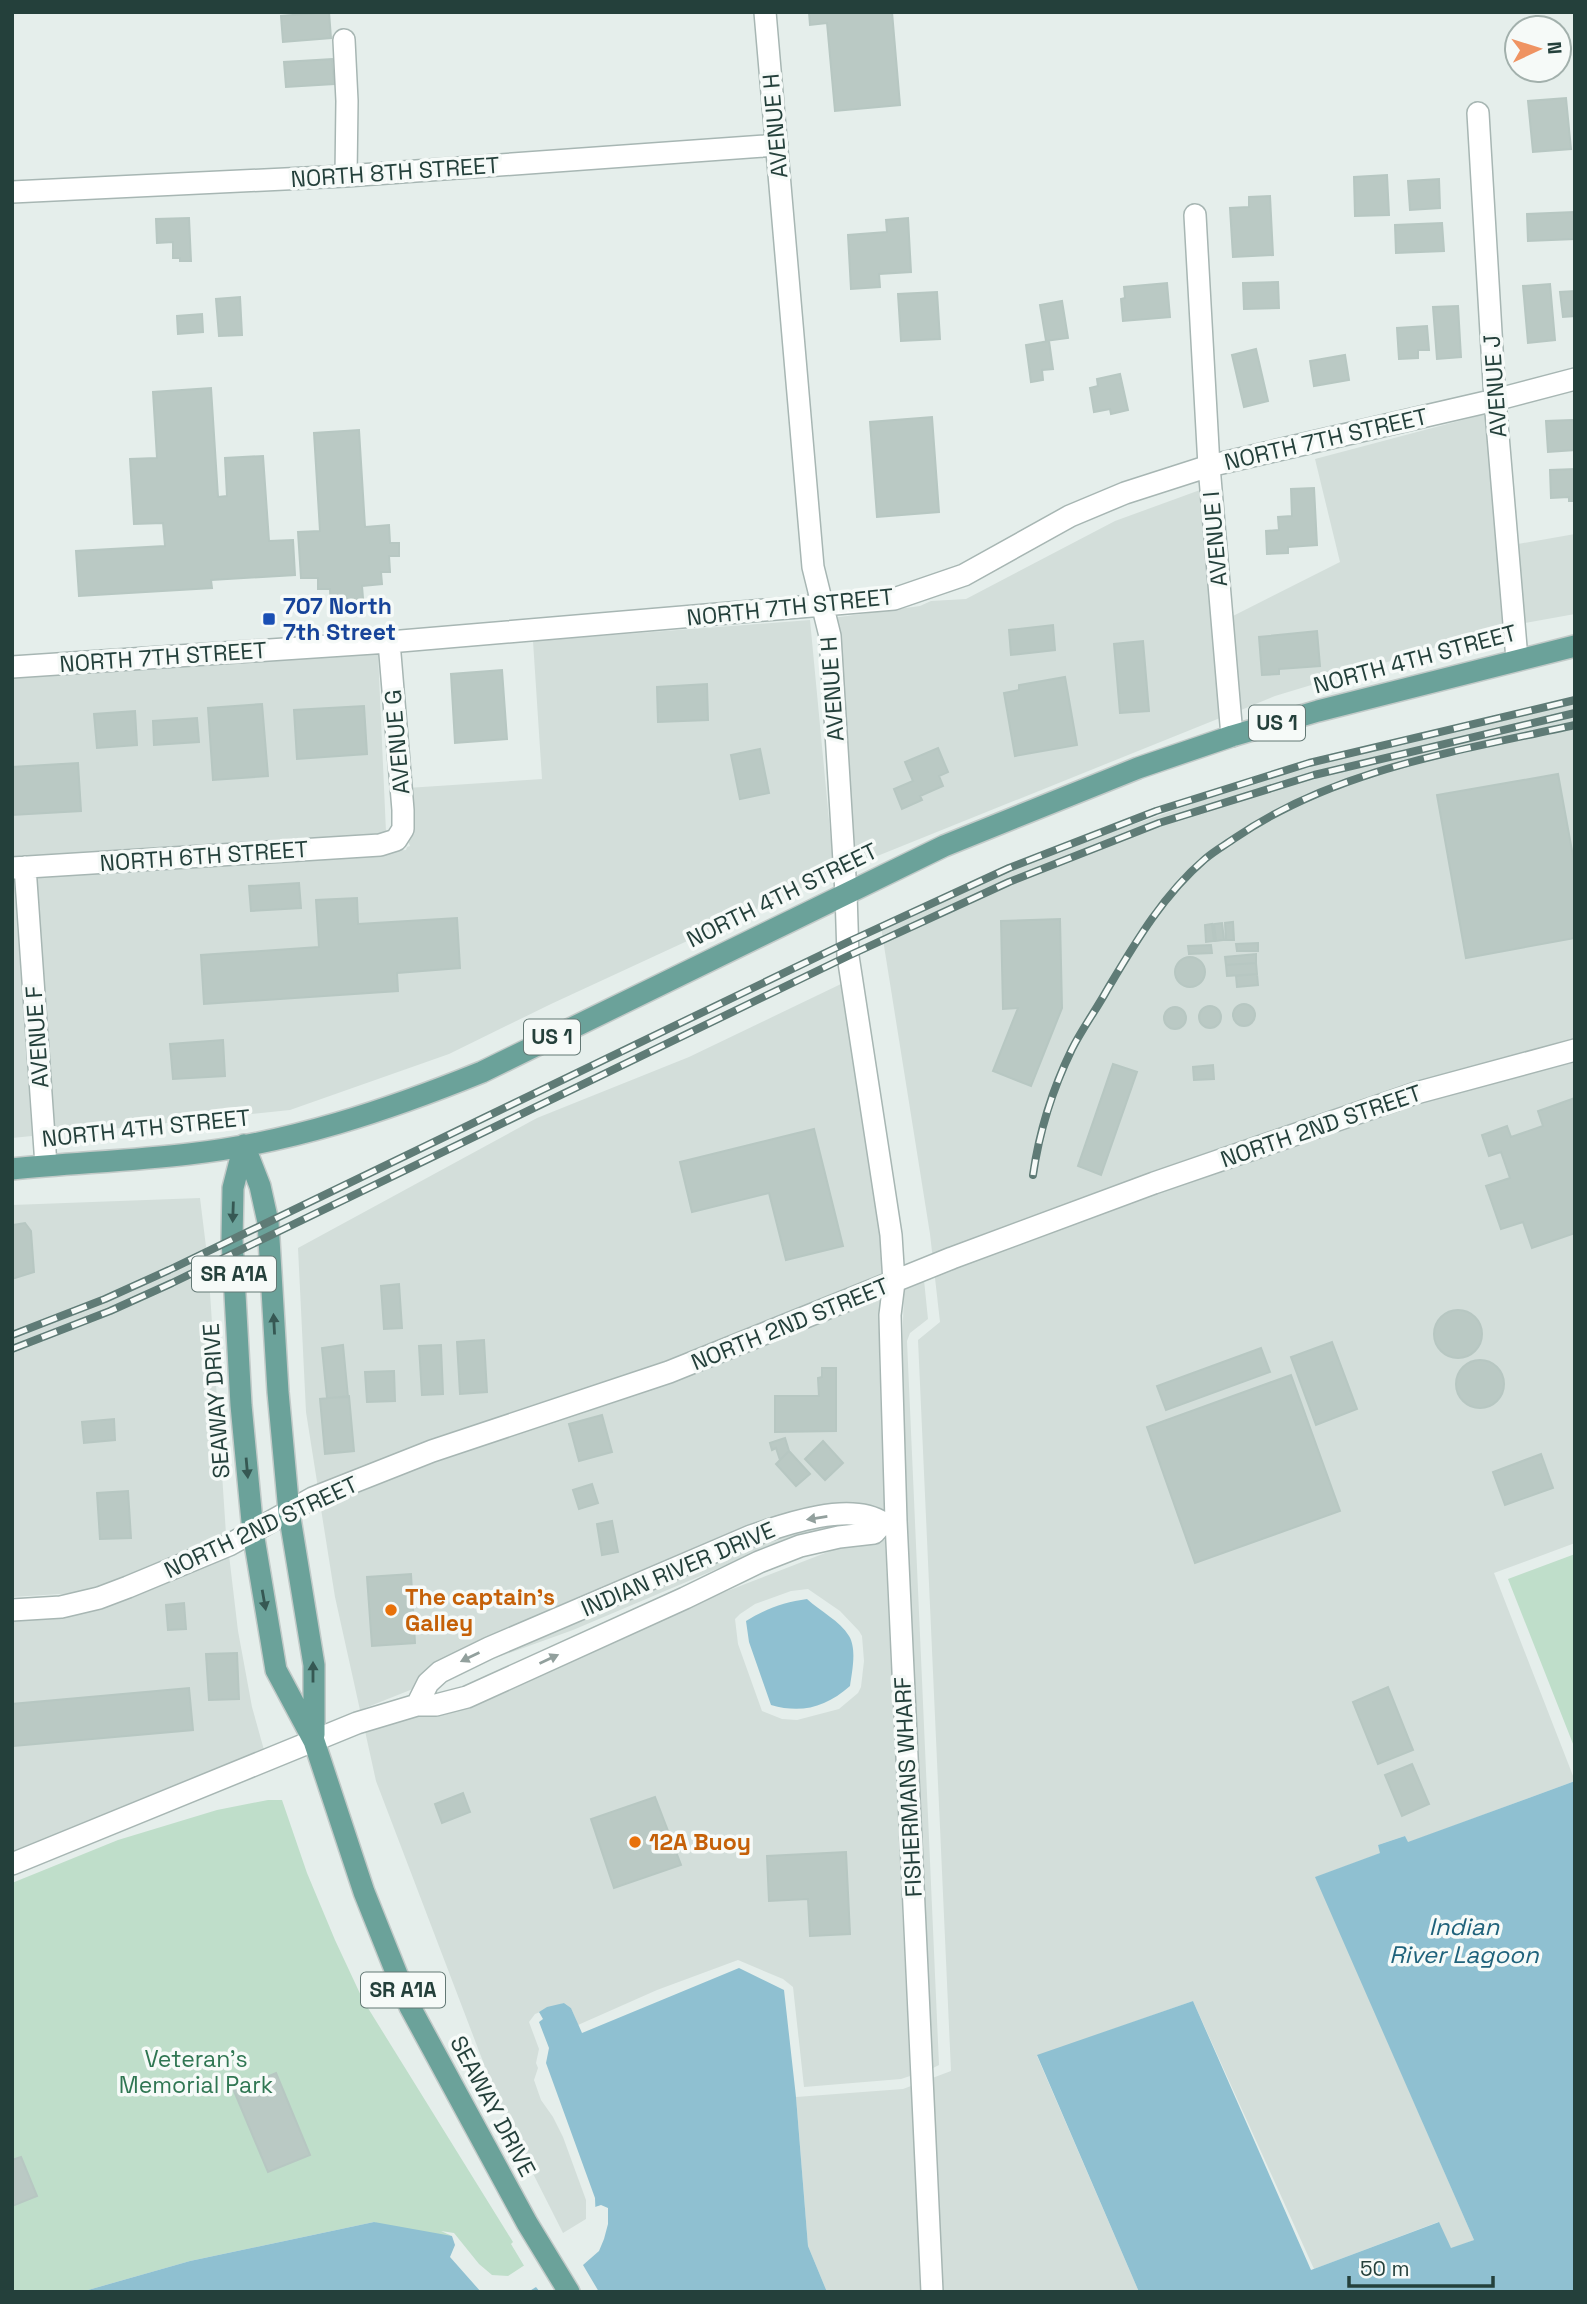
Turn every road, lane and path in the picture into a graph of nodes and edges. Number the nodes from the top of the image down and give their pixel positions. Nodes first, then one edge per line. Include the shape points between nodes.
1 (765, 12) edge
2 (344, 40) dead end
3 (1478, 113) dead end
4 (777, 145) junction
5 (346, 176) junction
6 (12, 192) edge
7 (1195, 215) dead end
8 (1575, 379) edge
9 (1495, 400) junction
10 (1209, 466) junction
11 (821, 606) junction
12 (388, 642) junction
13 (1575, 646) edge
14 (1517, 659) junction
15 (12, 667) edge
16 (1232, 736) junction
17 (396, 840) joint
18 (18, 868) edge
19 (846, 893) junction
20 (1575, 1050) edge
21 (244, 1146) junction
22 (46, 1165) junction
23 (12, 1168) edge
24 (894, 1282) junction
25 (289, 1512) junction
26 (889, 1522) junction
27 (253, 1532) junction
28 (12, 1610) edge
29 (417, 1705) junction
30 (314, 1741) junction
31 (12, 1864) edge
32 (569, 2292) edge
33 (932, 2292) edge

1 - 4 street, AVENUE H
2 - 5 street
3 - 9 street, AVENUE J
4 - 5 street, NORTH 8TH STREET
4 - 11 street, AVENUE H via 813,567
5 - 6 street, NORTH 8TH STREET
7 - 10 street, AVENUE I
8 - 9 street, NORTH 7TH STREET
9 - 10 street, NORTH 7TH STREET
9 - 14 street, AVENUE J
10 - 11 street, NORTH 7TH STREET via 1070,516 964,575 894,599
10 - 16 street, AVENUE I
11 - 12 street, NORTH 7TH STREET
11 - 19 street, AVENUE H via 830,636
12 - 15 street, NORTH 7TH STREET
12 - 17 street, AVENUE G via 403,810
13 - 14 main road, NORTH 4TH STREET / US 1
14 - 16 main road, NORTH 4TH STREET / US 1
16 - 19 main road, NORTH 4TH STREET / US 1 via 1020,815
17 - 18 street, NORTH 6TH STREET via 380,845
18 - 22 street, AVENUE F
19 - 21 main road, NORTH 4TH STREET / US 1 via 482,1072 349,1120
19 - 24 street, AVENUE H via 848,956 891,1235
20 - 24 street, NORTH 2ND STREET via 1416,1093 1154,1183
21 - 22 main road, NORTH 4TH STREET / US 1
25 -> 21 main road, SEAWAY DRIVE / SR A1A via 268,1222
21 -> 27 main road, SEAWAY DRIVE / SR A1A via 233,1188 232,1239
22 - 23 main road, NORTH 4TH STREET / US 1
24 - 25 street, NORTH 2ND STREET via 669,1372 432,1451 322,1494
24 - 26 street, FISHERMANS WHARF
25 - 27 street, NORTH 2ND STREET
30 -> 25 main road, SEAWAY DRIVE / SR A1A via 314,1665
29 -> 26 street, INDIAN RIVER DRIVE via 467,1697 759,1562 800,1546 874,1533
26 -> 29 street, INDIAN RIVER DRIVE via 872,1515 836,1515 791,1522 751,1536 440,1672 428,1683
26 - 33 street, FISHERMANS WHARF
27 - 28 street, NORTH 2ND STREET via 99,1598 61,1607
27 -> 30 main road, SEAWAY DRIVE / SR A1A via 276,1670
29 - 30 street, INDIAN RIVER DRIVE
30 - 31 street, INDIAN RIVER DRIVE
30 - 32 main road, SEAWAY DRIVE / SR A1A via 410,2007

